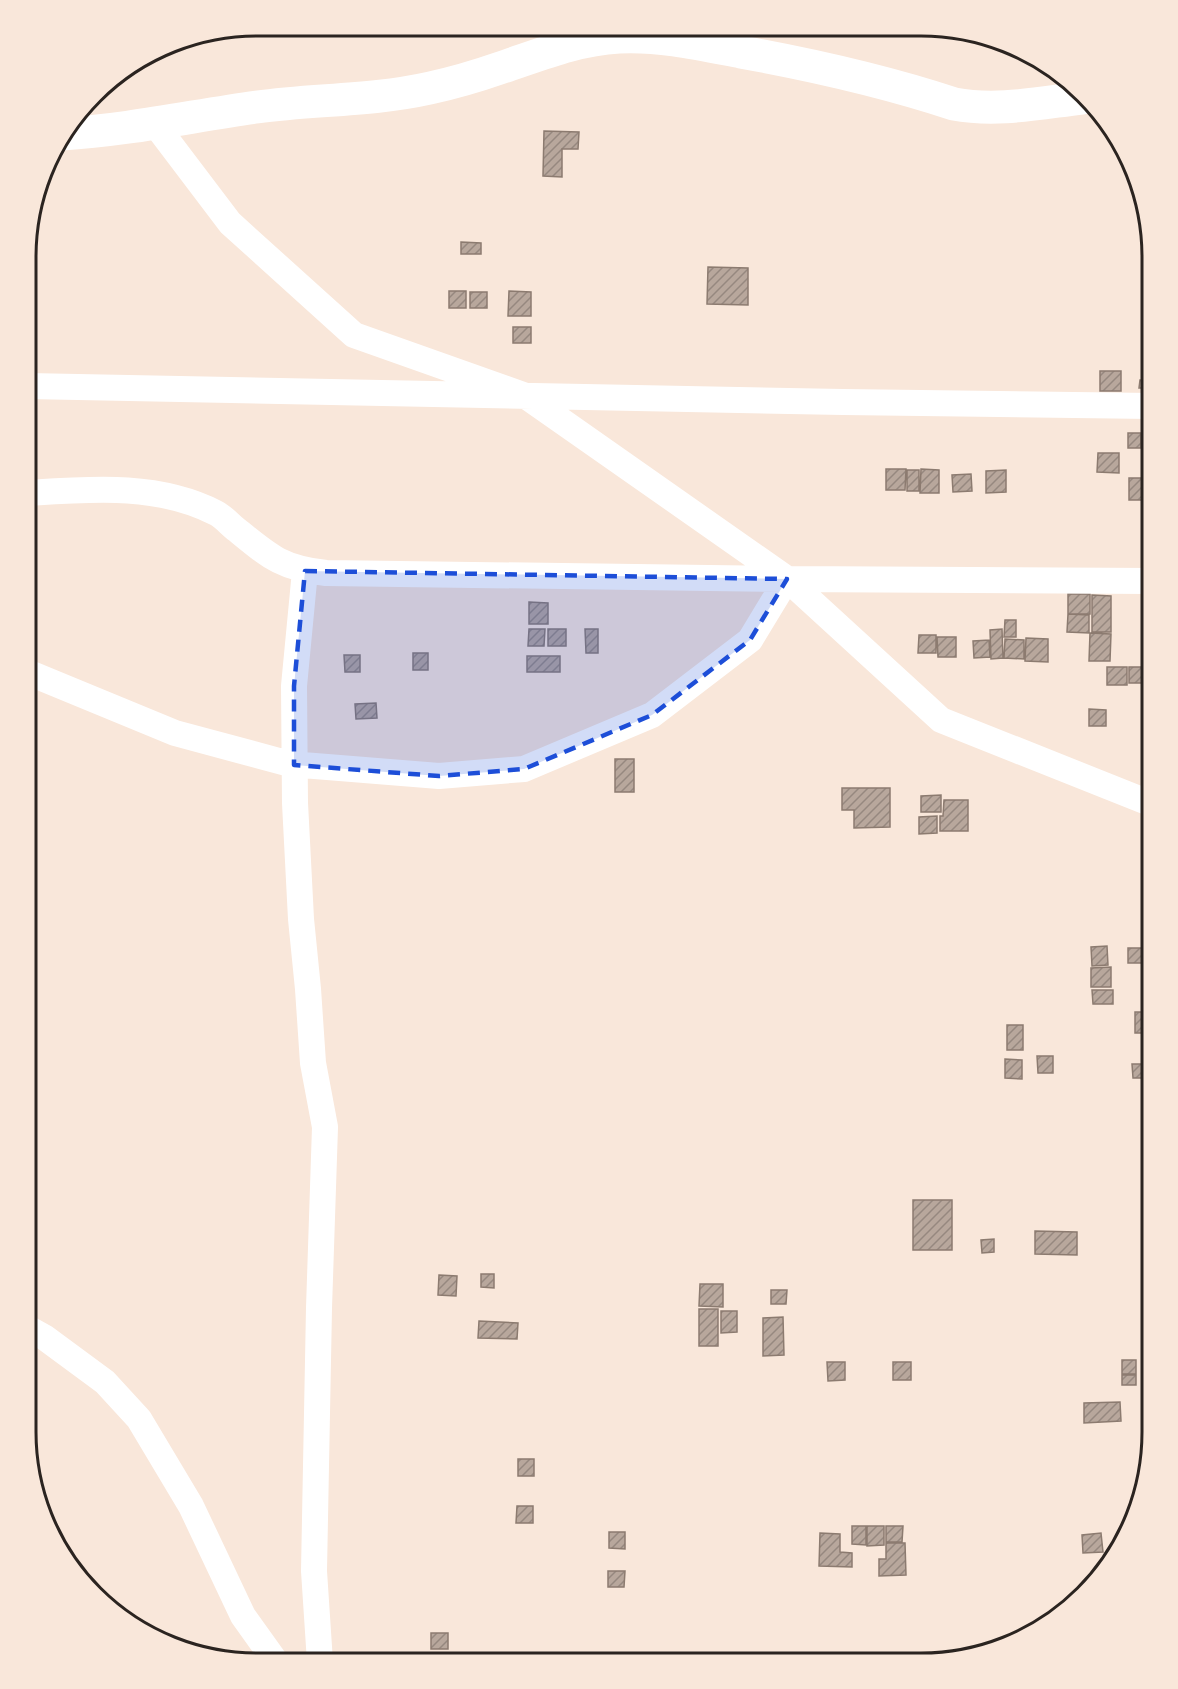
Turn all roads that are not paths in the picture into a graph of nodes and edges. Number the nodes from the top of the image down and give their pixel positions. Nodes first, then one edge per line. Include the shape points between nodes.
1 (695, 36) edge
2 (723, 49) junction
3 (1075, 99) edge
4 (155, 124) junction
5 (74, 133) edge
6 (36, 386) edge
7 (526, 396) junction
8 (1142, 406) edge
9 (36, 492) edge
10 (305, 571) junction
11 (787, 579) junction
12 (1142, 582) edge
13 (36, 676) edge
14 (294, 765) junction
15 (1142, 800) edge
16 (36, 1333) edge
17 (270, 1653) edge
18 (319, 1653) edge

1 - 2 street
2 - 3 street via 822,67 972,107
2 - 4 street via 646,37 592,40 483,74 388,96 259,107
4 - 5 street
4 - 7 street via 230,223 354,335
6 - 7 street
7 - 8 street
7 - 11 street
9 - 10 street via 127,490 196,504 218,514 268,556
10 - 11 street
10 - 14 street via 294,686
11 - 12 street
11 - 14 street via 750,640 652,715 524,769 439,776
11 - 15 street via 941,720
13 - 14 street via 175,733
14 - 18 street via 313,1063 325,1126 314,1571
16 - 17 street via 105,1382 139,1419 191,1506 243,1616

